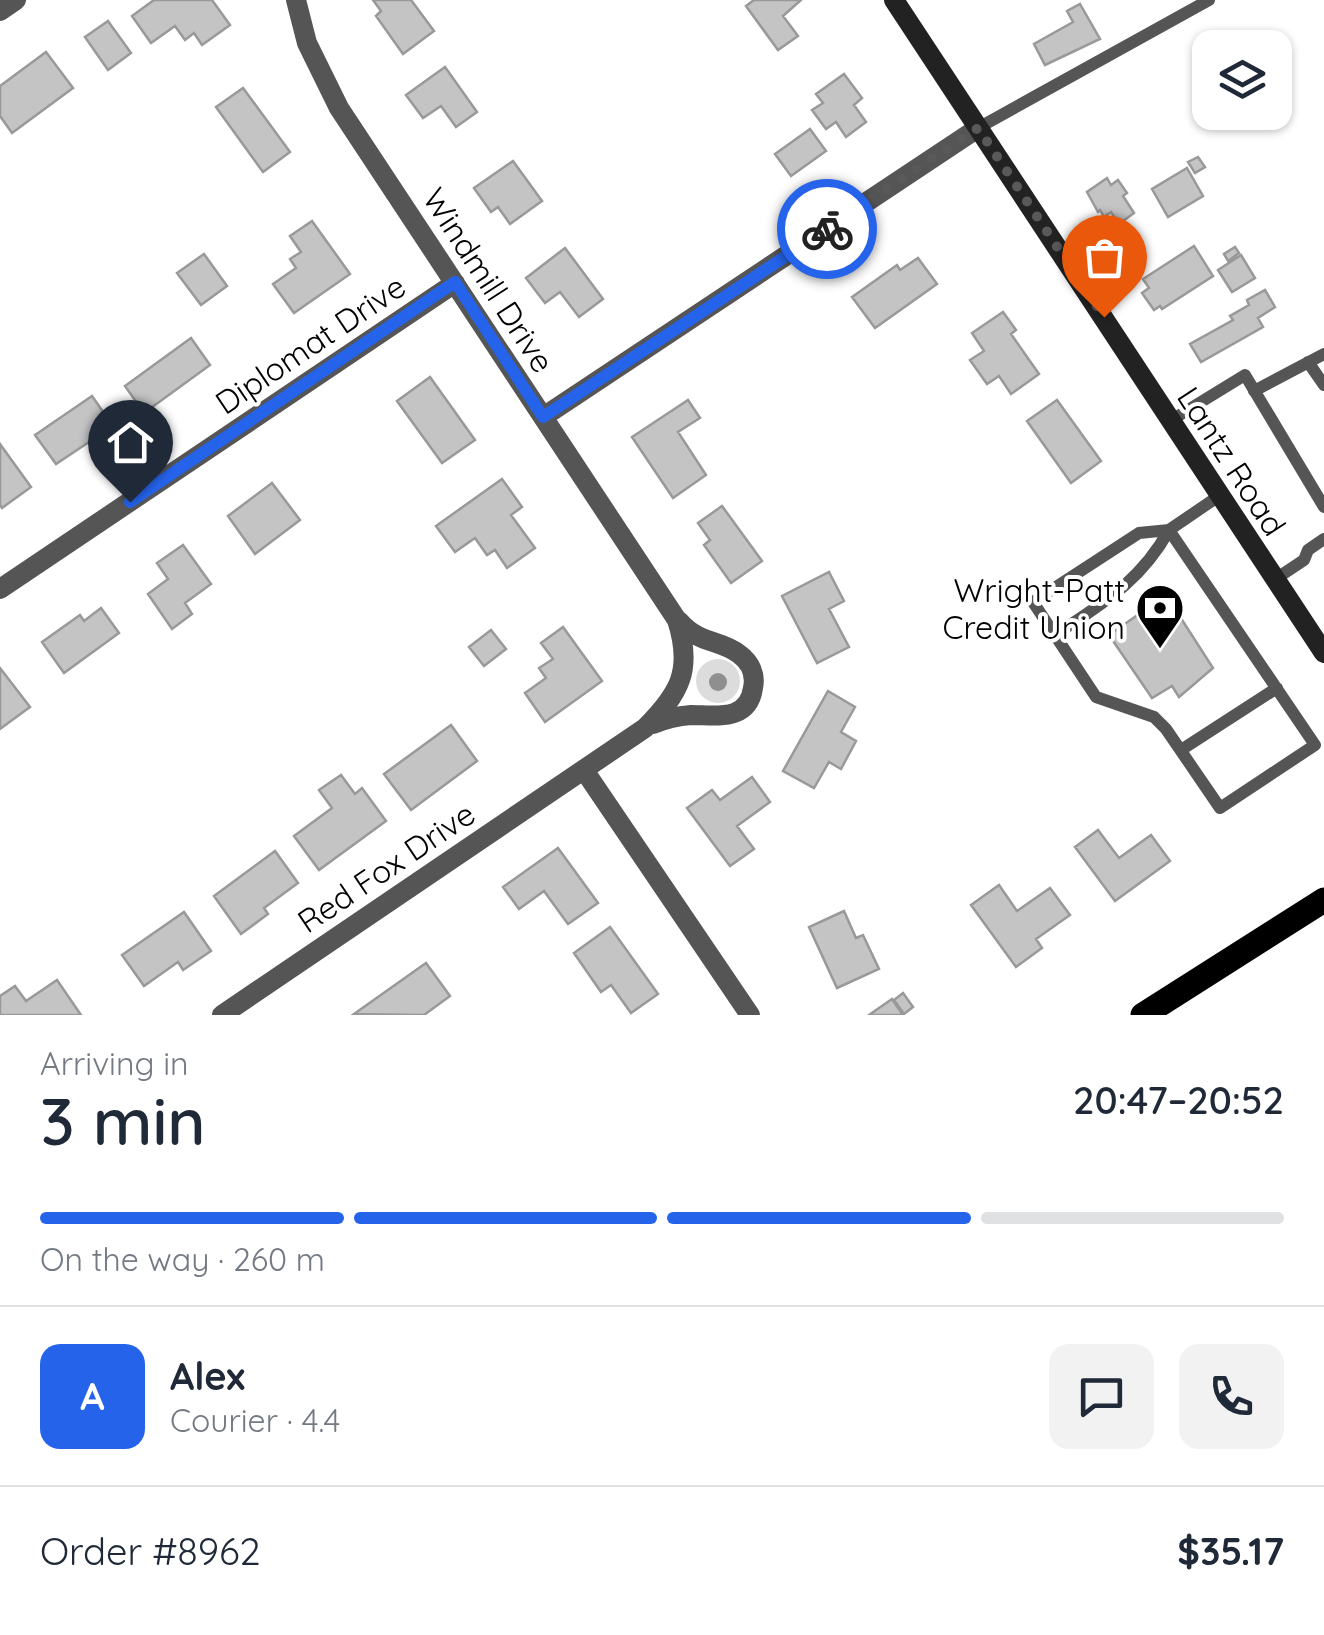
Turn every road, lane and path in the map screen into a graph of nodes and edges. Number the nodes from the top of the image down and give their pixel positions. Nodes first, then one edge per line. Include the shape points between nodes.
1 (16, 0) edge
2 (296, 0) edge
3 (894, 0) edge
4 (1209, 0) edge
5 (0, 11) edge
6 (978, 128) junction
7 (455, 282) junction
8 (1324, 354) edge
9 (1308, 362) junction
10 (1324, 385) edge
11 (1254, 391) junction
12 (543, 417) junction
13 (1170, 421) junction
14 (1219, 496) junction
15 (1324, 507) edge
16 (1169, 530) junction
17 (1324, 539) edge
18 (1274, 580) junction
19 (0, 589) edge
20 (678, 620) junction
21 (1055, 635) junction
22 (1324, 653) edge
23 (1277, 688) junction
24 (645, 728) junction
25 (1181, 750) junction
26 (584, 770) junction
27 (1324, 900) edge
28 (222, 1015) edge
29 (750, 1015) edge
30 (1143, 1015) edge

1 - 5 street
2 - 7 street, Windmill Drive via 324,83
3 - 6 street, Lantz Road
4 - 6 lane
6 - 12 street
6 - 13 street, Lantz Road
7 - 12 street, Windmill Drive
7 - 19 street, Diplomat Drive
8 - 9 lane
9 - 10 lane
9 - 11 lane
11 - 13 lane via 1245,375
11 - 15 lane
12 - 20 street, Windmill Drive
13 - 14 street, Lantz Road
14 - 16 lane
14 - 18 street, Lantz Road
16 - 21 lane via 1136,578
16 - 21 lane via 1140,533 1033,602
16 - 23 lane
17 - 18 lane
18 - 22 street, Lantz Road
20 - 24 street, Windmill Drive via 683,673 670,703
20 - 24 street via 699,638 743,656 753,673 753,692 730,716 679,716
21 - 25 lane via 1096,697 1154,717
23 - 25 lane
23 - 25 lane via 1315,746 1220,808
24 - 26 street, Windmill Drive
26 - 28 street, Red Fox Drive
26 - 29 street
27 - 30 main road

